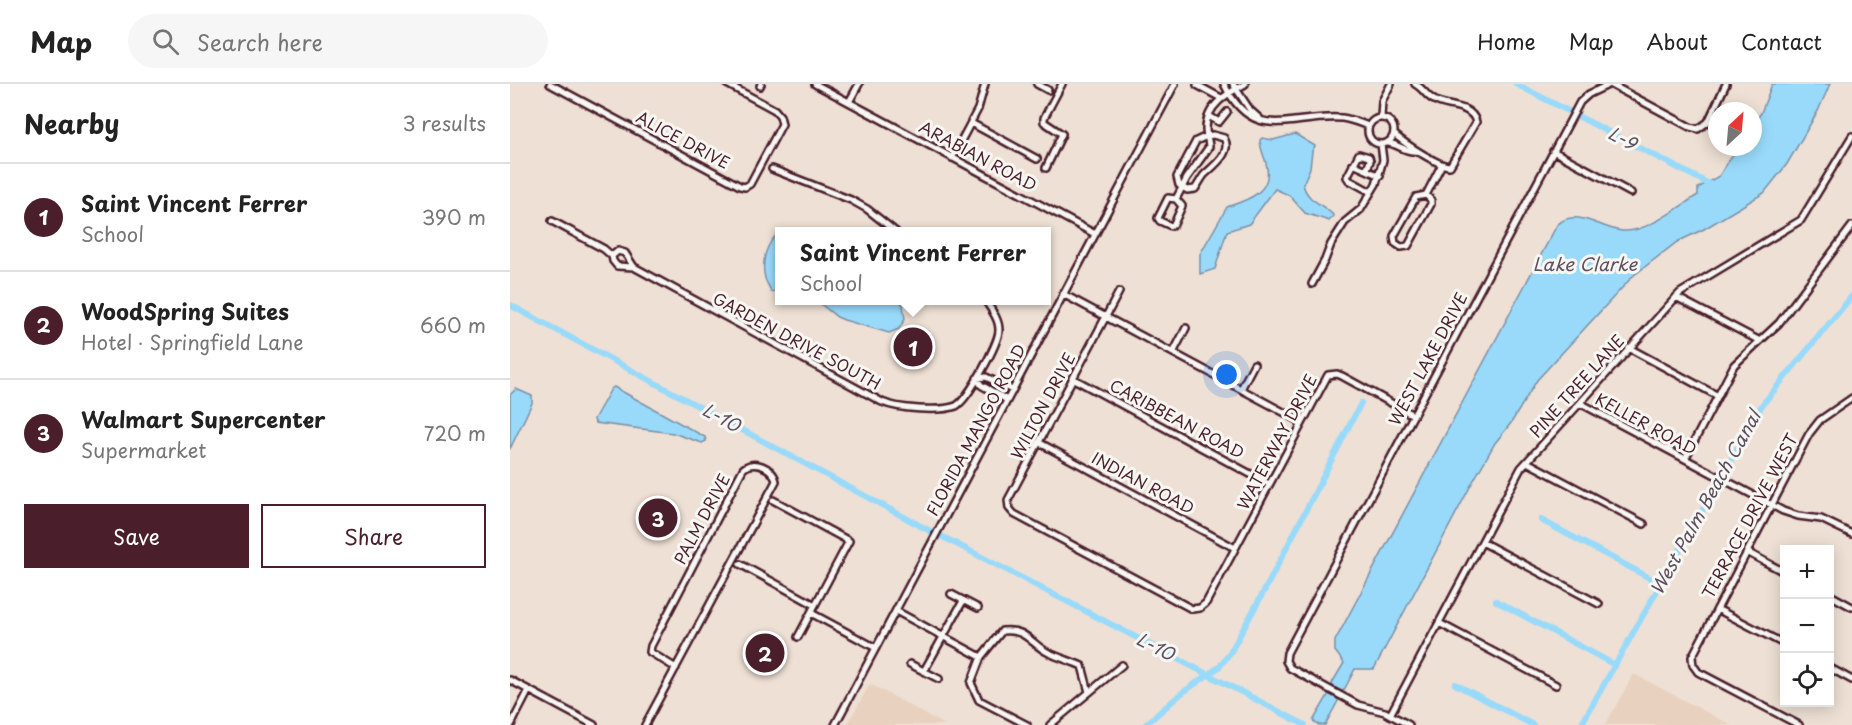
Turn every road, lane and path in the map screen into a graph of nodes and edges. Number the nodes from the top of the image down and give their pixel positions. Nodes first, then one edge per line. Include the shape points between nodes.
1 (550, 84) edge
2 (727, 84) edge
3 (816, 84) edge
4 (859, 84) edge
5 (985, 84) edge
6 (1037, 84) edge
7 (1062, 84) edge
8 (1174, 84) edge
9 (1224, 84) edge
10 (1245, 84) edge
11 (1391, 84) edge
12 (1415, 84) edge
13 (1610, 84) edge
14 (1726, 84) edge
15 (1197, 85) edge
16 (1234, 87) edge
17 (1048, 90) dead end
18 (1228, 93) junction
19 (1221, 98) junction
20 (849, 102) junction
21 (1227, 112) dead end
22 (1209, 116) junction
23 (1381, 117) junction
24 (1262, 120) junction
25 (971, 123) junction
26 (1368, 126) junction
27 (1394, 134) junction
28 (1207, 136) junction
29 (1852, 136) edge
30 (1384, 143) junction
31 (1850, 145) edge
32 (1417, 151) junction
33 (1553, 151) junction
34 (952, 158) junction
35 (1037, 159) dead end
36 (1353, 164) junction
37 (1442, 164) junction
38 (1046, 168) dead end
39 (772, 169) dead end
40 (1367, 169) junction
41 (1380, 176) junction
42 (1182, 187) junction
43 (1371, 192) junction
44 (1631, 193) dead end
45 (1426, 195) junction
46 (1176, 200) junction
47 (552, 222) dead end
48 (1852, 226) edge
49 (891, 227) edge
50 (1095, 234) junction
51 (612, 256) junction
52 (634, 267) junction
53 (1312, 284) dead end
54 (1119, 292) dead end
55 (1063, 294) junction
56 (1676, 297) junction
57 (989, 305) edge
58 (1106, 317) junction
59 (1186, 328) dead end
60 (1760, 341) junction
61 (1629, 348) junction
62 (1173, 353) junction
63 (1254, 364) dead end
64 (977, 378) junction
65 (1072, 378) junction
66 (1240, 389) junction
67 (1012, 390) junction
68 (1718, 396) junction
69 (1852, 398) edge
70 (1007, 400) junction
71 (1580, 404) junction
72 (1413, 415) junction
73 (1302, 422) junction
74 (1038, 442) junction
75 (1685, 459) junction
76 (1527, 462) junction
77 (1269, 484) junction
78 (773, 500) dead end
79 (1771, 505) junction
80 (1644, 524) dead end
81 (1852, 534) edge
82 (1482, 542) junction
83 (1235, 548) junction
84 (1747, 552) junction
85 (740, 564) dead end
86 (1780, 569) edge
87 (951, 594) dead end
88 (1834, 598) edge
89 (963, 601) junction
90 (1599, 604) dead end
91 (815, 605) junction
92 (1203, 606) joint
93 (1852, 607) edge
94 (978, 608) dead end
95 (1717, 609) junction
96 (896, 611) junction
97 (811, 613) junction
98 (1439, 623) junction
99 (944, 636) junction
100 (798, 637) dead end
101 (1780, 642) edge
102 (876, 648) junction
103 (981, 657) junction
104 (910, 664) dead end
105 (1122, 665) dead end
106 (676, 668) junction
107 (1834, 670) edge
108 (924, 671) junction
109 (939, 679) dead end
110 (510, 680) edge
111 (1852, 680) edge
112 (1556, 685) dead end
113 (529, 690) junction
114 (1089, 692) junction
115 (1390, 715) junction
116 (511, 725) edge
117 (594, 725) edge
118 (645, 725) edge
119 (835, 725) edge
120 (1027, 725) edge
121 (1050, 725) edge
122 (1409, 725) edge
123 (1799, 725) edge

1 - 2 street, ALICE DRIVE via 745,187 782,124 775,110
3 - 20 street, ARABIAN ROAD
4 - 20 street
5 - 25 street
6 - 17 street
7 - 38 street via 1044,118 1062,134
8 - 50 street, FLORIDA MANGO ROAD
9 - 18 street
10 - 16 street
11 - 23 street via 1382,101
12 - 37 street via 1440,104 1456,106 1476,118 1453,163
13 - 14 street via 1698,129 1708,122
13 - 33 street, WEST LAKE DRIVE via 1586,96
15 - 19 street
16 - 18 street
16 - 24 street
18 - 19 street
18 - 24 street via 1238,107
19 - 22 street
20 - 34 street, ARABIAN ROAD
21 - 22 street via 1219,122
22 - 28 street
23 - 26 street
23 - 27 street via 1392,122
24 - 26 street via 1274,123 1343,118
25 - 34 street
25 - 35 street
26 - 30 street via 1370,138
27 - 30 street
27 - 32 street
28 - 42 street via 1209,147
28 - 42 street via 1196,141 1177,177
28 - 42 street via 1224,138 1227,147 1196,189
29 - 31 street, PINE TREE LANE
30 - 32 street
30 - 41 street
31 - 56 street, PINE TREE LANE via 1802,220
32 - 37 street
33 - 44 street
33 - 72 street, WEST LAKE DRIVE
34 - 50 street, ARABIAN ROAD
36 - 40 street
36 - 40 street via 1363,154 1370,160
36 - 43 street via 1349,180
37 - 45 street
39 - 49 street via 851,200
40 - 41 street
41 - 43 street
42 - 46 street
43 - 53 street via 1361,210 1345,222
45 - 45 street via 1416,197 1394,236 1401,247 1408,246 1431,204
46 - 46 street via 1168,198 1159,214 1160,221 1167,225 1174,224 1182,209 1181,202
47 - 51 street, GARDEN DRIVE SOUTH
48 - 60 street via 1779,323
50 - 55 street, FLORIDA MANGO ROAD
51 - 52 street, GARDEN DRIVE SOUTH via 617,266
51 - 52 street, GARDEN DRIVE SOUTH via 618,251 625,253
52 - 64 street, GARDEN DRIVE SOUTH via 891,406 952,407 966,398
54 - 58 street, WILTON DRIVE
55 - 58 street
55 - 67 street, FLORIDA MANGO ROAD
56 - 60 street
56 - 61 street, PINE TREE LANE
57 - 64 street, GARDEN DRIVE SOUTH via 998,321 999,333
58 - 62 street
58 - 65 street, WILTON DRIVE
59 - 62 street
60 - 68 street via 1734,365
61 - 68 street
61 - 71 street, PINE TREE LANE
62 - 66 street
63 - 66 street
64 - 67 street via 986,377
64 - 70 street via 981,385
65 - 74 street, WILTON DRIVE
65 - 77 street, CARIBBEAN ROAD
66 - 73 street
67 - 70 street, FLORIDA MANGO ROAD
68 - 75 street
69 - 79 street, TERRACE DRIVE WEST via 1814,427
70 - 96 street, FLORIDA MANGO ROAD
71 - 75 street, KELLER ROAD
71 - 76 street, PINE TREE LANE
72 - 73 street, WATERWAY DRIVE via 1332,374 1324,379
72 - 115 street, WEST LAKE DRIVE via 1286,661 1290,668 1362,707
73 - 77 street, WATERWAY DRIVE
74 - 83 street, INDIAN ROAD
74 - 92 street, WILTON DRIVE via 1008,500 1014,514 1192,609
75 - 79 street, KELLER ROAD
76 - 80 street
76 - 82 street, PINE TREE LANE
77 - 83 street, WATERWAY DRIVE
78 - 91 street via 849,541
79 - 81 street, KELLER ROAD via 1790,514 1821,519
79 - 84 street, TERRACE DRIVE WEST
82 - 90 street
82 - 98 street, PINE TREE LANE
83 - 92 street, WATERWAY DRIVE
84 - 86 street
84 - 95 street, TERRACE DRIVE WEST
85 - 91 street
87 - 89 street
88 - 93 street
89 - 94 street
89 - 99 street
91 - 97 street
95 - 101 street
95 - 123 street, TERRACE DRIVE WEST via 1693,653 1691,662 1698,672
96 - 99 street
96 - 102 street, FLORIDA MANGO ROAD
97 - 100 street
97 - 102 street
98 - 112 street
98 - 115 street, PINE TREE LANE
99 - 103 street
99 - 108 street
102 - 119 street, FLORIDA MANGO ROAD
103 - 114 street via 1002,631 1013,630 1050,653 1082,666
103 - 120 street via 971,683 979,700
104 - 108 street
105 - 114 street
106 - 106 street, PALM DRIVE via 776,481 771,471 757,464 743,470 651,646 650,652
106 - 118 street, PALM DRIVE
107 - 111 street
108 - 109 street
110 - 113 street
113 - 116 street
113 - 117 street
114 - 121 street
115 - 122 street

